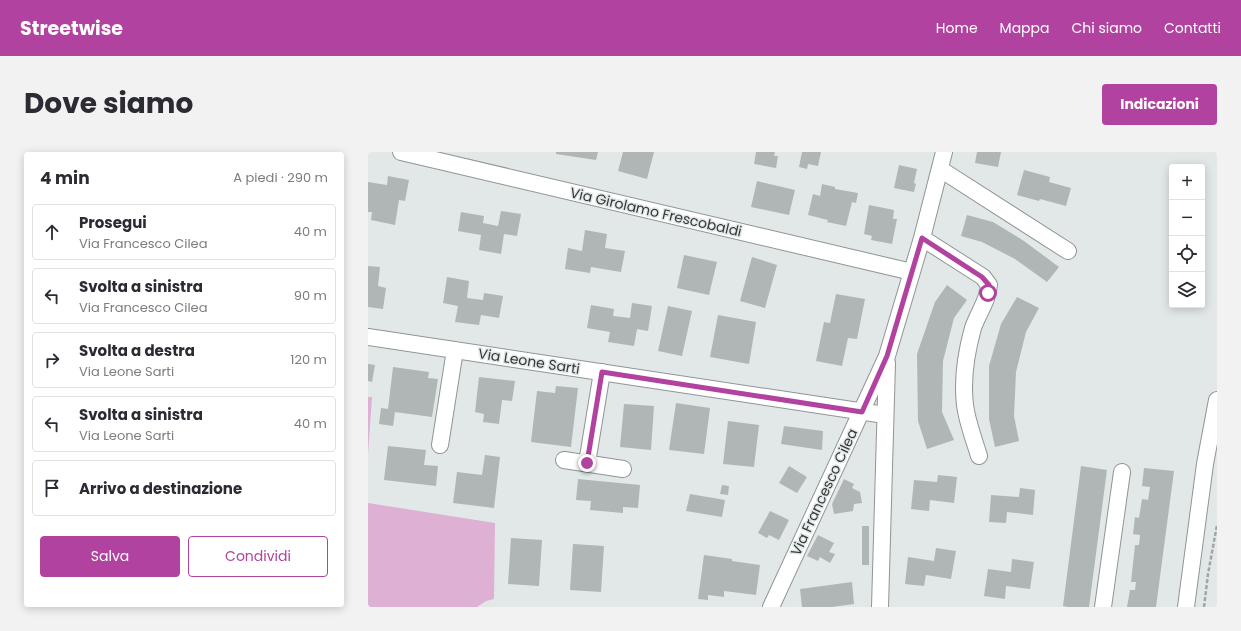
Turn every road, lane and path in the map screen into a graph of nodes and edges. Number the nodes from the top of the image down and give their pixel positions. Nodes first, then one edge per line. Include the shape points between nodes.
1 (401, 152) edge
2 (944, 152) edge
3 (940, 169) junction
4 (922, 238) junction
5 (1068, 251) dead end
6 (912, 272) junction
7 (368, 337) edge
8 (456, 350) junction
9 (887, 356) junction
10 (602, 372) junction
11 (1217, 400) edge
12 (862, 412) junction
13 (885, 415) junction
14 (440, 445) dead end
15 (979, 456) dead end
16 (564, 460) dead end
17 (587, 463) junction
18 (623, 469) dead end
19 (1122, 472) dead end
20 (1217, 525) edge
21 (771, 607) edge
22 (880, 607) edge
23 (1103, 607) edge
24 (1186, 607) edge
25 (1204, 607) edge

1 - 6 street, Via Girolamo Frescobaldi
2 - 3 street, Via Francesco Cilea
3 - 4 street, Via Francesco Cilea
3 - 5 street
4 - 6 street, Via Francesco Cilea
4 - 15 street via 982,277 989,285 986,300 968,345 964,377 965,404
6 - 9 street, Via Francesco Cilea
7 - 8 street, Via Leone Sarti
8 - 10 street, Via Leone Sarti
8 - 14 street
9 - 12 street, Via Francesco Cilea
9 - 13 street, Via Francesco Cilea
10 - 12 street, Via Leone Sarti
10 - 17 street
11 - 24 street via 1205,464
12 - 13 street, Via Leone Sarti
12 - 21 street, Via Francesco Cilea
13 - 22 street, Via Francesco Cilea
16 - 17 street
17 - 18 street
19 - 23 street
20 - 25 path

